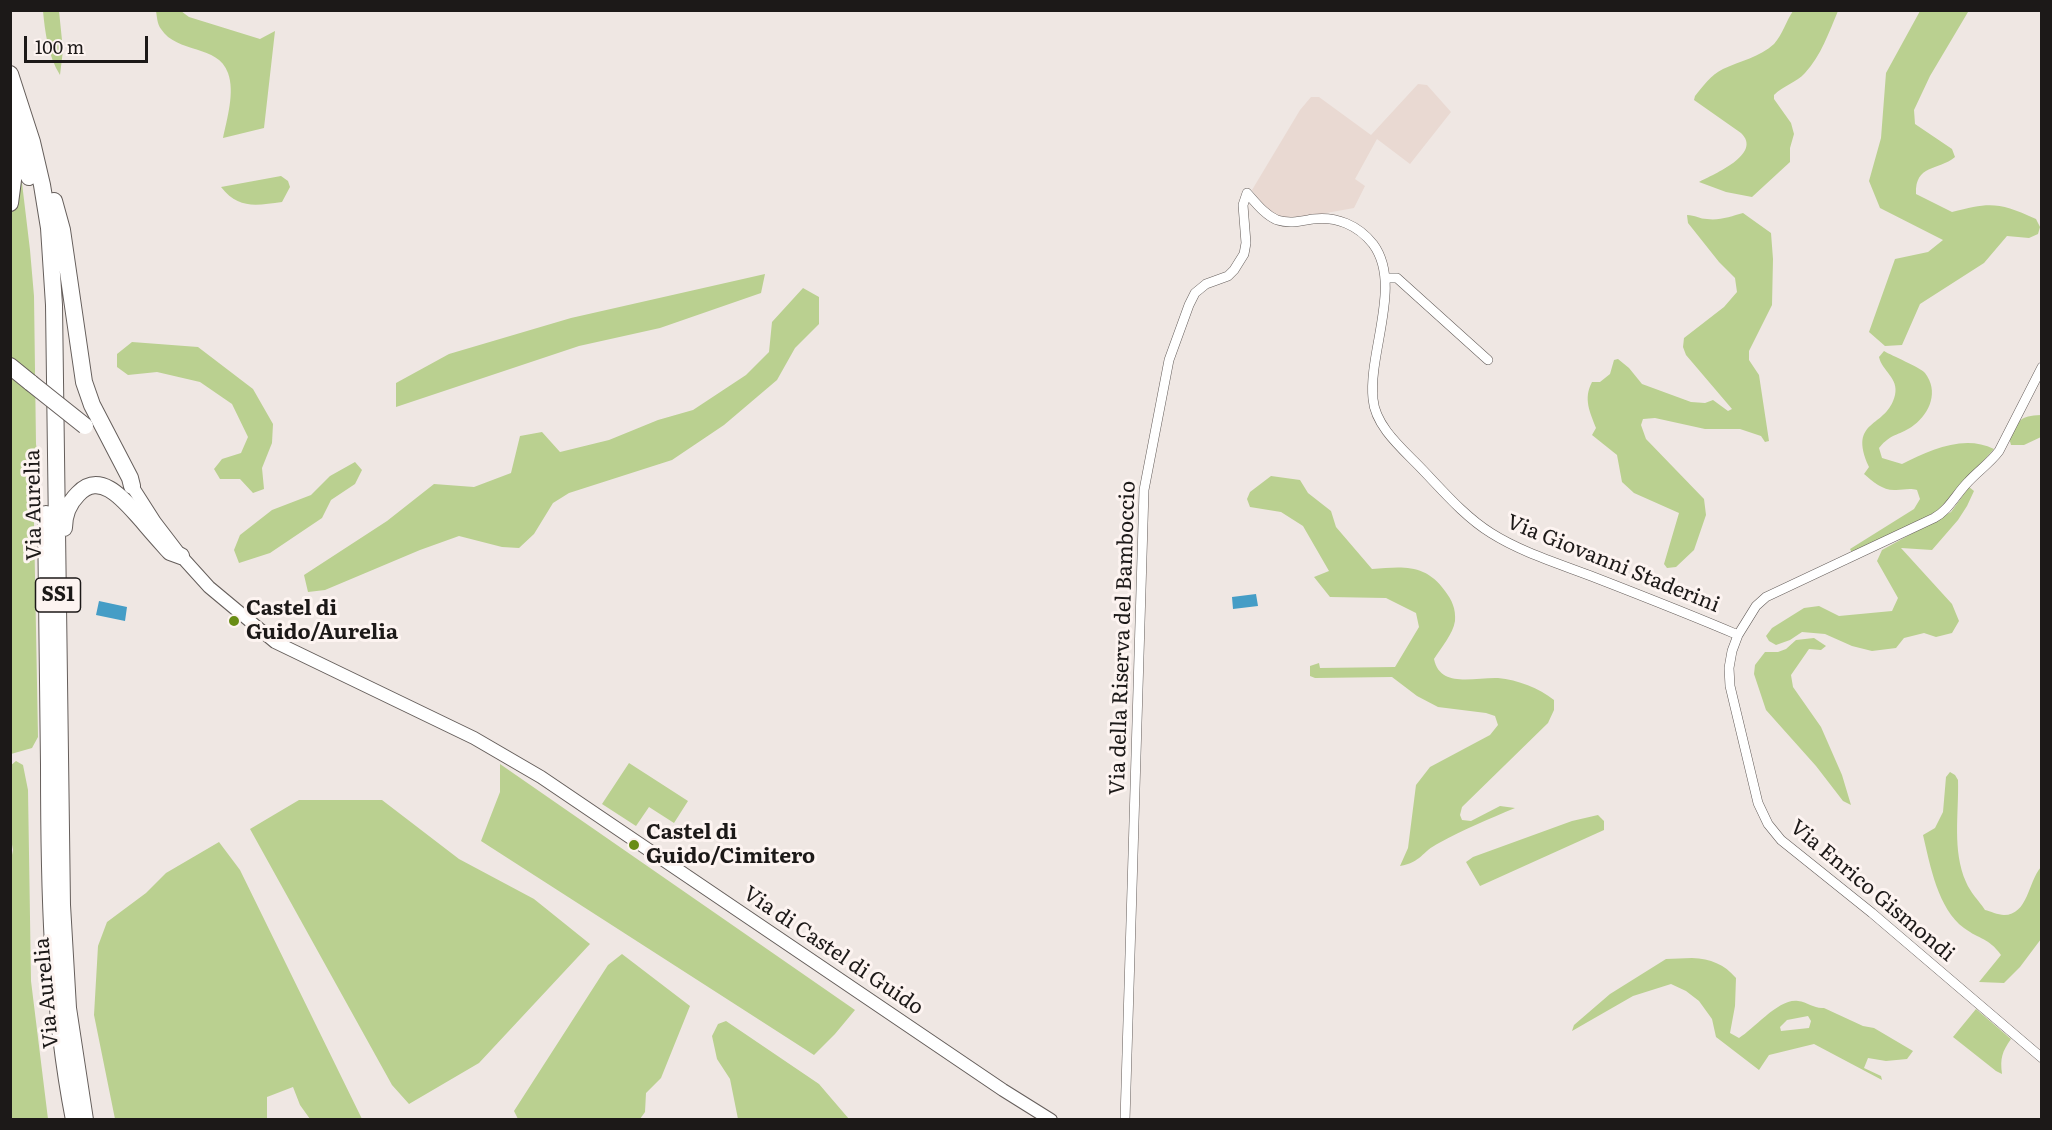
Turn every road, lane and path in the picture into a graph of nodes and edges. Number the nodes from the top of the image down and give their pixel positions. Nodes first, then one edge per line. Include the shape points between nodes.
1 (10, 60) edge
2 (10, 74) edge
3 (10, 108) edge
4 (10, 135) edge
5 (1247, 193) joint
6 (10, 203) edge
7 (1385, 278) junction
8 (1488, 360) dead end
9 (10, 366) edge
10 (2042, 367) edge
11 (132, 486) junction
12 (181, 556) junction
13 (1738, 635) junction
14 (60, 723) junction
15 (2042, 1058) edge
16 (74, 1119) edge
17 (86, 1119) edge
18 (1051, 1119) edge
19 (1125, 1119) edge

1 - 11 highway via 62,230 84,382
2 - 14 highway, Via Aurelia / SS1 via 33,142 49,228 54,305
3 - 16 highway, Via Aurelia / SS1 via 31,187 43,306 50,903 56,1008
4 - 6 highway via 15,165
5 - 7 street, Via Giovanni Staderini via 1264,211 1280,220 1329,219 1354,227 1378,253
5 - 19 street, Via della Riserva del Bamboccio via 1243,205 1244,254 1228,276 1195,293 1169,360 1144,490
7 - 8 street via 1396,279
7 - 13 street, Via Giovanni Staderini via 1373,400 1384,426 1412,459 1483,528 1504,540
9 - 11 highway, bridge via 85,426
10 - 13 street, Via Enrico Gismondi via 1999,451 1944,512 1766,597
11 - 12 street, Via di Castel di Guido
12 - 14 highway via 170,552 111,489 91,486 70,503 64,523 66,711
12 - 18 street, Via di Castel di Guido via 275,642 474,738 532,771
13 - 15 street, Via Enrico Gismondi via 1730,660 1730,686 1758,803 1770,827
14 - 17 highway, Via Aurelia / SS1 via 65,968

